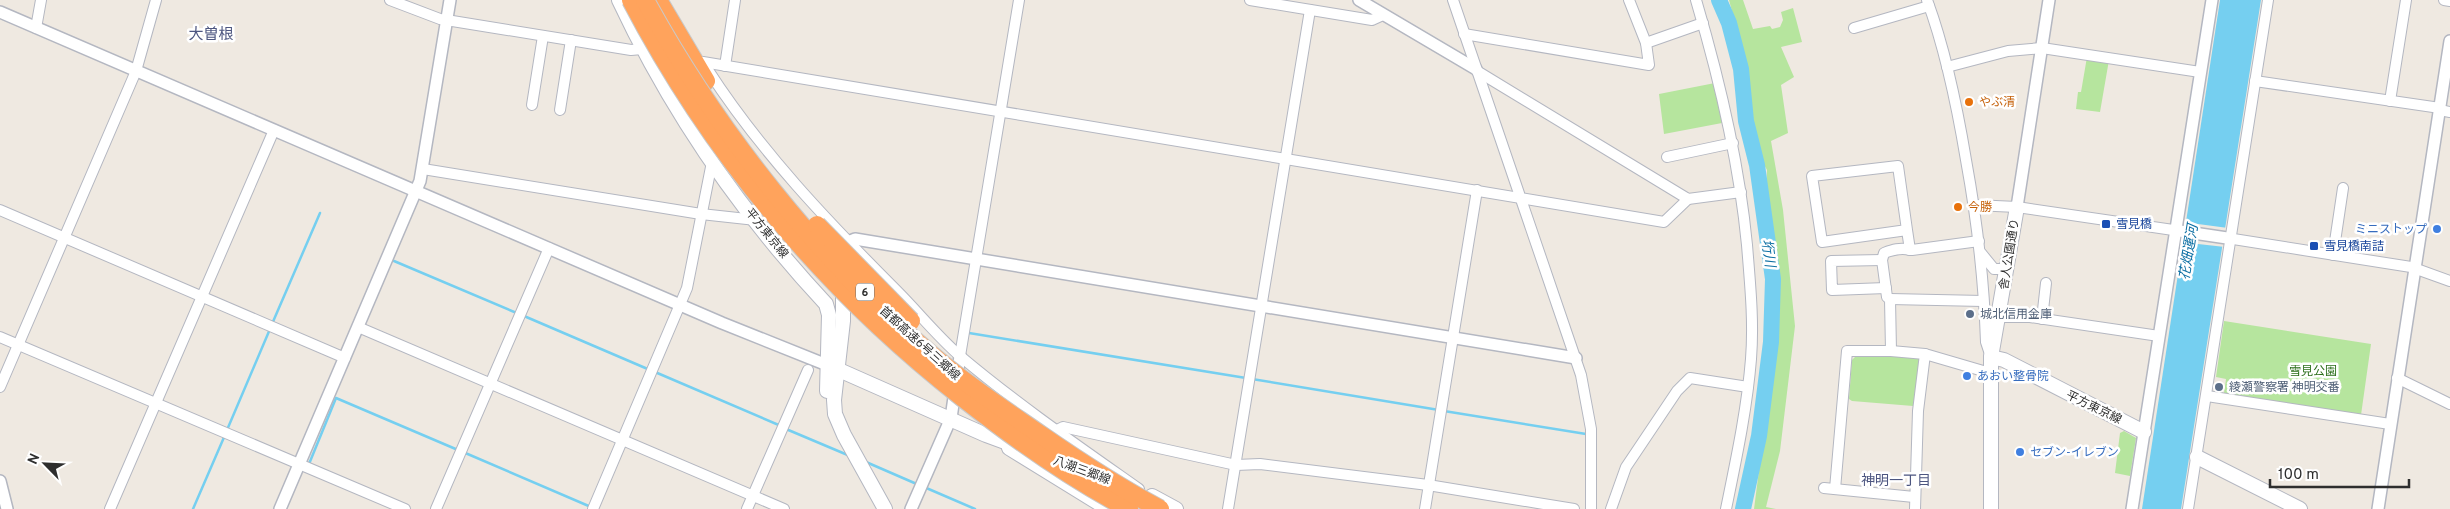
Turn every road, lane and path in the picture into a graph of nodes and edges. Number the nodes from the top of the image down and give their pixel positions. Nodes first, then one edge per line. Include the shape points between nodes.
1 (42, 0) edge
2 (156, 0) edge
3 (390, 0) edge
4 (450, 0) edge
5 (645, 0) edge
6 (653, 0) edge
7 (658, 0) edge
8 (666, 0) edge
9 (735, 0) edge
10 (1019, 0) edge
11 (1250, 0) edge
12 (1359, 0) edge
13 (1453, 0) edge
14 (1629, 0) edge
15 (1696, 0) edge
16 (2049, 0) edge
17 (2212, 0) edge
18 (2268, 0) edge
19 (2406, 0) edge
20 (2444, 0) edge
21 (2450, 1) edge
22 (625, 3) edge
23 (1928, 3) edge
24 (1310, 10) junction
25 (0, 12) edge
26 (1383, 15) junction
27 (447, 20) junction
28 (1703, 24) junction
29 (36, 28) junction
30 (1854, 28) dead end
31 (1464, 34) junction
32 (543, 36) junction
33 (571, 40) junction
34 (2450, 41) edge
35 (1646, 43) junction
36 (2042, 48) junction
37 (642, 49) junction
38 (703, 62) junction
39 (725, 66) junction
40 (1947, 67) junction
41 (1476, 70) junction
42 (136, 71) junction
43 (2200, 72) junction
44 (2255, 81) junction
45 (2390, 100) junction
46 (532, 105) dead end
47 (560, 110) dead end
48 (2443, 110) edge
49 (1000, 111) junction
50 (274, 130) junction
51 (747, 137) junction
52 (1733, 143) junction
53 (1285, 157) junction
54 (1668, 157) dead end
55 (712, 162) junction
56 (423, 169) junction
57 (2343, 188) dead end
58 (1477, 190) junction
59 (416, 191) junction
60 (1741, 192) junction
61 (1521, 197) junction
62 (1688, 199) junction
63 (1974, 205) junction
64 (2017, 207) junction
65 (0, 210) edge
66 (701, 214) junction
67 (756, 220) junction
68 (1907, 230) junction
69 (2178, 231) junction
70 (64, 237) junction
71 (2229, 239) junction
72 (848, 242) junction
73 (1979, 245) junction
74 (549, 248) junction
75 (1910, 250) junction
76 (2333, 255) junction
77 (976, 258) junction
78 (1882, 260) junction
79 (2006, 269) junction
80 (2415, 269) junction
81 (2450, 281) edge
82 (2046, 283) dead end
83 (1886, 288) junction
84 (202, 296) junction
85 (1890, 300) junction
86 (1983, 301) junction
87 (681, 305) junction
88 (1261, 306) junction
89 (1999, 317) junction
90 (2042, 319) junction
91 (358, 327) junction
92 (2159, 336) junction
93 (0, 337) edge
94 (1453, 338) junction
95 (19, 345) junction
96 (1892, 350) junction
97 (1925, 354) junction
98 (960, 356) junction
99 (1991, 357) junction
100 (345, 358) junction
101 (1576, 358) junction
102 (832, 367) junction
103 (808, 370) dead end
104 (1990, 373) junction
105 (2398, 378) junction
106 (490, 383) junction
107 (0, 387) edge
108 (1748, 387) junction
109 (2206, 396) junction
110 (156, 404) junction
111 (2450, 404) edge
112 (951, 418) junction
113 (2390, 424) junction
114 (1055, 430) junction
115 (993, 432) junction
116 (2144, 432) junction
117 (623, 439) junction
118 (2197, 457) junction
119 (298, 465) junction
120 (1236, 465) junction
121 (1094, 472) junction
122 (0, 481) edge
123 (1428, 486) junction
124 (1824, 488) dead end
125 (1835, 489) junction
126 (1145, 493) junction
127 (753, 496) junction
128 (1914, 497) junction
129 (7, 509) edge
130 (110, 509) edge
131 (280, 509) edge
132 (405, 509) edge
133 (436, 509) edge
134 (593, 509) edge
135 (747, 509) edge
136 (784, 509) edge
137 (885, 509) edge
138 (911, 509) edge
139 (1108, 509) edge
140 (1129, 509) edge
141 (1160, 509) edge
142 (1176, 509) edge
143 (1228, 509) edge
144 (1425, 509) edge
145 (1574, 509) edge
146 (1591, 509) edge
147 (1611, 509) edge
148 (1726, 509) edge
149 (1915, 509) edge
150 (1991, 509) edge
151 (2132, 509) edge
152 (2188, 509) edge
153 (2300, 509) edge
154 (2378, 509) edge

1 - 29 street
2 - 42 street
3 - 27 street
4 - 27 street
5 - 121 highway, 首都高速6号三郷線 / 6, bridge via 704,97 738,144 797,220 839,265 933,356 973,388
6 - 51 main road, 平方東京線 via 688,62
7 - 121 highway, bridge via 732,118 807,215 925,336 1021,415 1073,450
8 - 38 street
9 - 39 street
10 - 49 street
11 - 24 street
12 - 26 street
13 - 31 street
14 - 35 street
15 - 28 street
16 - 36 street, 舎人公園通り
17 - 43 street
18 - 44 street
19 - 45 street
20 - 21 street
22 - 37 main road, 平方東京線
22 - 115 highway, bridge via 678,101 740,192 775,234 854,316 899,357
23 - 30 street
23 - 40 street
24 - 26 street via 1372,20
24 - 53 street
25 - 29 street
26 - 41 street
27 - 32 street
27 - 56 street
28 - 35 street
28 - 52 street
29 - 42 street
31 - 35 street via 1649,65
31 - 41 street
32 - 33 street
32 - 46 street
33 - 37 street
33 - 47 street
34 - 48 street
36 - 40 street via 2008,51
36 - 43 street
36 - 64 street, 舎人公園通り
37 - 55 main road, 平方東京線
38 - 39 street
38 - 51 street
39 - 49 street
40 - 63 street
41 - 61 street
41 - 62 street
42 - 50 street
42 - 70 street
43 - 69 street
44 - 45 street
44 - 71 street
45 - 48 street
48 - 80 street
49 - 53 street
49 - 77 street
50 - 59 street
50 - 84 street
51 - 72 street
51 - 102 main road, 平方東京線 via 783,195 833,251 842,277 843,322
52 - 54 street
52 - 60 street
53 - 58 street
53 - 88 street
55 - 66 street
55 - 67 main road, 平方東京線
56 - 59 street
56 - 66 street
57 - 76 street
58 - 61 street
58 - 94 street
59 - 74 street
59 - 91 street
60 - 62 street
60 - 108 street via 1752,288
61 - 62 street via 1664,222
61 - 101 street
63 - 64 street
63 - 73 street
64 - 69 street
64 - 79 main road, 舎人公園通り
65 - 70 street
66 - 67 street
66 - 87 street
67 - 102 main road, 平方東京線 via 826,304
68 - 68 street via 1822,242 1812,176 1898,166
68 - 75 street
69 - 71 street
69 - 92 street
70 - 84 street
70 - 95 street
71 - 76 street
71 - 109 street
72 - 77 street via 855,239
72 - 98 street
73 - 75 street
73 - 79 street via 1985,260 1994,269
73 - 86 street
74 - 87 street
74 - 106 street
75 - 78 street via 1892,250 1884,253
76 - 80 street
77 - 88 street
77 - 98 street
78 - 83 street
78 - 83 street via 1831,261 1832,290
79 - 89 main road, 舎人公園通り
80 - 81 street
80 - 105 street
82 - 90 street
83 - 85 street
84 - 100 street
84 - 110 street
85 - 86 street
85 - 96 street
86 - 99 street via 1986,342
87 - 102 street
87 - 117 street
88 - 94 street
88 - 120 street
89 - 90 street
89 - 99 main road, 舎人公園通り
90 - 92 street
91 - 100 street
91 - 106 street
92 - 116 street
93 - 95 street
94 - 101 street
94 - 123 street
95 - 107 street
95 - 110 street
96 - 97 street
96 - 125 street via 1847,351
97 - 104 street
97 - 128 street via 1918,411
98 - 112 street
98 - 114 street
99 - 104 main road, 舎人公園通り
99 - 116 main road, 平方東京線 via 2004,360
100 - 119 street
101 - 146 street via 1592,429
102 - 112 main road, 八潮三郷線
102 - 137 main road, 平方東京線 via 829,414 836,436
103 - 127 street
104 - 150 main road, 舎人公園通り
105 - 111 street
105 - 113 street
106 - 117 street
106 - 133 street
108 - 147 street via 1690,378 1626,467
108 - 148 street
109 - 113 street
109 - 118 street
110 - 119 street
110 - 130 street
112 - 115 main road, 八潮三郷線
112 - 138 street
113 - 154 street
114 - 120 street via 1063,427
114 - 126 street
115 - 126 main road, 八潮三郷線
115 - 139 main road, 八潮三郷線
115 - 140 highway, bridge
116 - 151 street
117 - 127 street
117 - 134 street
118 - 152 street
118 - 153 main road
119 - 131 street
119 - 132 street
120 - 123 street via 1260,464
120 - 143 street
121 - 141 highway, 首都高速6号三郷線 / 6, bridge
122 - 129 street
123 - 144 street
123 - 145 street
124 - 125 street
125 - 128 street
126 - 142 main road, 八潮三郷線
127 - 135 street
127 - 136 street
128 - 149 street

